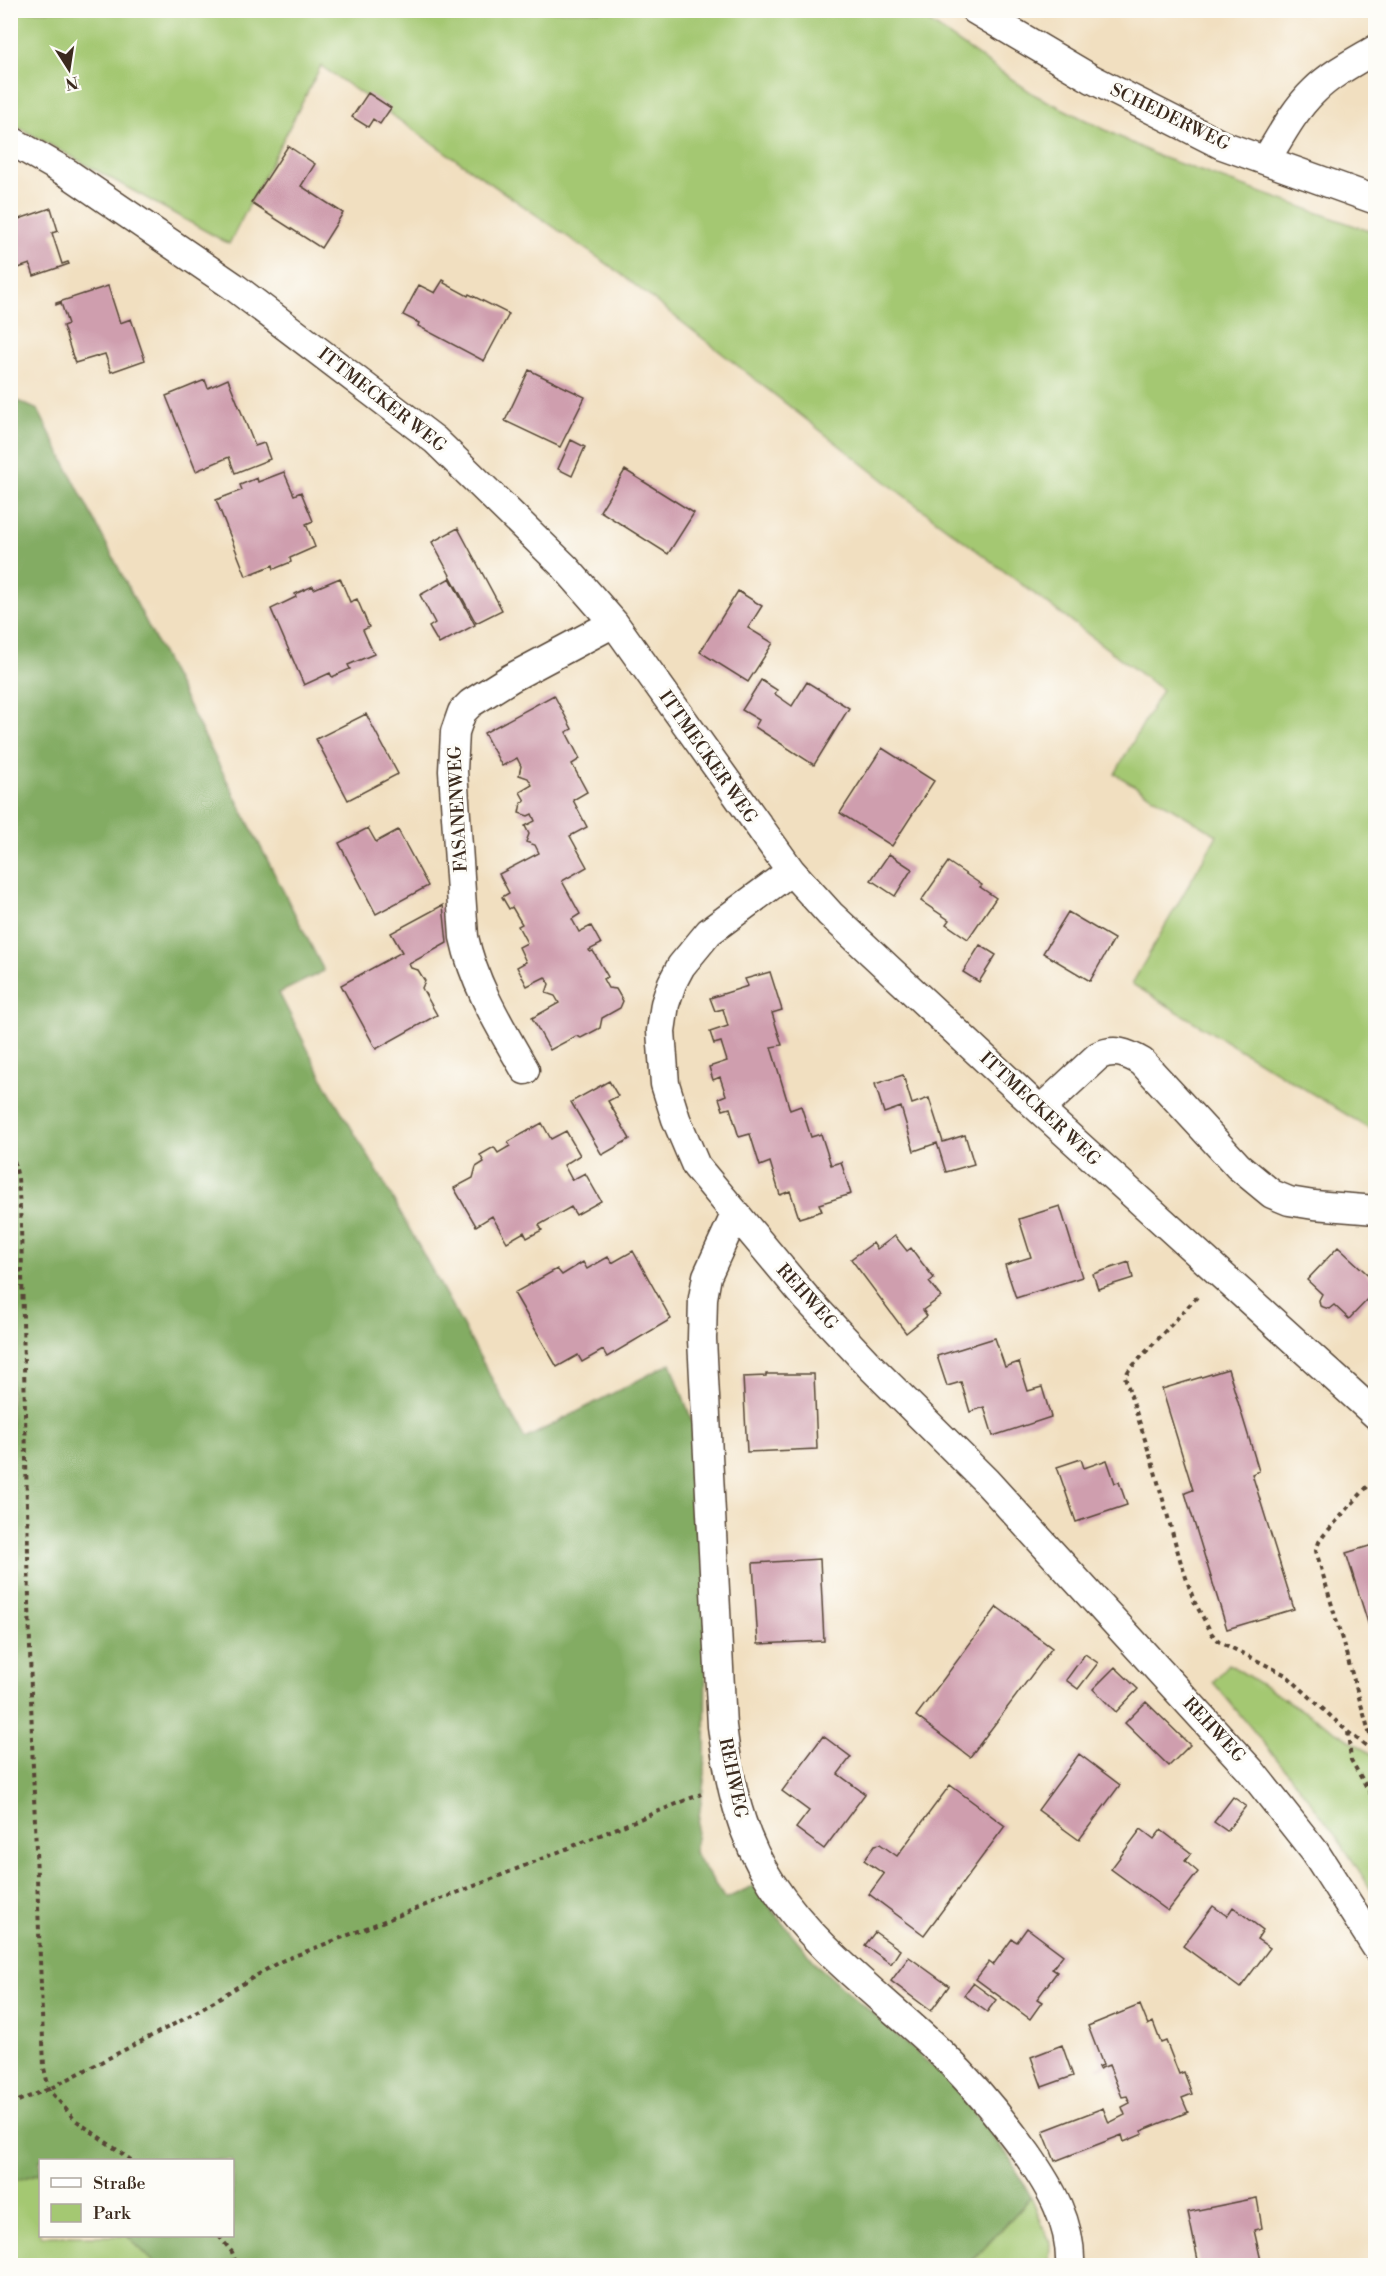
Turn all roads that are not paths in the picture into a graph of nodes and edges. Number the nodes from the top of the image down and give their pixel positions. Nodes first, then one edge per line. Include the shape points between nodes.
1 (975, 10) edge
2 (1376, 49) edge
3 (10, 141) edge
4 (1266, 160) junction
5 (1376, 200) edge
6 (614, 623) junction
7 (790, 872) junction
8 (525, 1070) dead end
9 (1040, 1110) junction
10 (1376, 1210) edge
11 (735, 1215) junction
12 (1376, 1415) edge
13 (1376, 1947) edge
14 (1070, 2265) edge

1 - 4 street, SCHEDERWEG via 1092,79 1222,144
2 - 4 street via 1312,92
3 - 6 street, ITTMECKER WEG via 69,174 233,286 435,440 565,567
4 - 5 street, SCHEDERWEG
6 - 7 street, ITTMECKER WEG
6 - 8 street, FASANENWEG via 471,703 462,712 455,732 453,771 468,957
7 - 9 street, ITTMECKER WEG
7 - 11 street, REHWEG via 709,932 681,966 665,1004 661,1031 664,1084 696,1166
9 - 10 street via 1098,1056 1106,1052 1128,1054 1142,1062 1238,1166 1272,1194 1314,1205
9 - 12 street, ITTMECKER WEG
11 - 13 street, REHWEG via 807,1299 986,1481 1251,1771 1315,1852
11 - 14 street, REHWEG via 707,1276 702,1339 717,1666 729,1780 746,1833 772,1884 819,1942 973,2087 1037,2168 1050,2187 1066,2226

